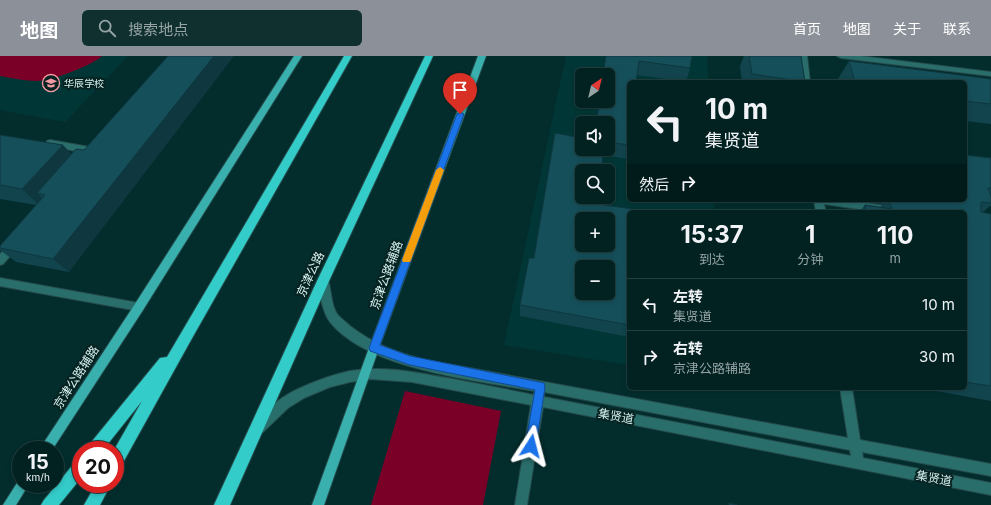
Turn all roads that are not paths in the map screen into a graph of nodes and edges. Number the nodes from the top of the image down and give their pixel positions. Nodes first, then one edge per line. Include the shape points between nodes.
1 (298, 56) edge
2 (348, 56) edge
3 (429, 56) edge
4 (482, 56) edge
5 (803, 56) edge
6 (841, 56) edge
7 (991, 74) edge
8 (806, 80) edge
9 (44, 142) edge
10 (90, 156) edge
11 (834, 202) edge
12 (888, 210) edge
13 (20, 238) edge
14 (0, 262) edge
15 (323, 281) junction
16 (0, 282) edge
17 (139, 307) junction
18 (186, 336) junction
19 (374, 348) junction
20 (365, 374) junction
21 (540, 387) junction
22 (846, 390) edge
23 (538, 401) junction
24 (255, 432) junction
25 (51, 441) edge
26 (101, 441) edge
27 (854, 444) junction
28 (124, 447) edge
29 (858, 463) junction
30 (991, 470) edge
31 (72, 477) edge
32 (991, 489) edge
33 (17, 493) edge
34 (99, 493) edge
35 (9, 505) edge
36 (49, 505) edge
37 (92, 505) edge
38 (222, 505) edge
39 (318, 505) edge
40 (521, 505) edge

1 - 17 main road, 京津公路辅路
2 - 18 highway
3 - 15 highway, 京津公路
4 - 19 main road, 京津公路辅路
5 - 8 street
6 - 7 street
9 - 10 street via 95,151
11 - 12 street
13 - 14 street
15 - 19 street, 集贤道 via 326,300 334,317 352,335
15 - 24 highway, 京津公路
16 - 17 street
17 - 25 main road, 京津公路辅路
18 - 26 highway
18 - 28 highway
19 - 20 main road, 京津公路辅路
19 - 21 street, 集贤道 via 410,360
20 - 23 street, 集贤道 via 402,375
20 - 24 street, 集贤道 via 340,378 297,396 281,406
20 - 39 main road, 京津公路辅路
21 - 23 street
21 - 27 street, 集贤道
22 - 27 street
23 - 29 street, 集贤道
23 - 40 street
24 - 38 highway, 京津公路
27 - 29 street
27 - 30 street, 集贤道
29 - 32 street, 集贤道
31 - 36 highway
33 - 35 main road
34 - 37 highway

